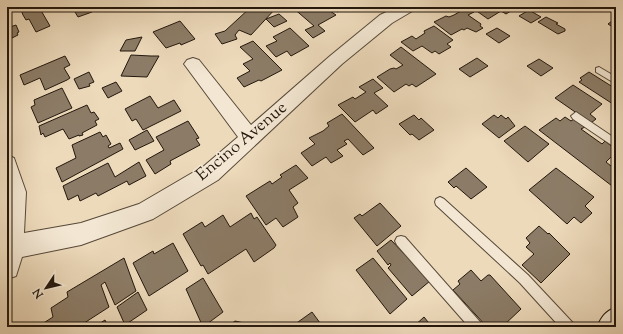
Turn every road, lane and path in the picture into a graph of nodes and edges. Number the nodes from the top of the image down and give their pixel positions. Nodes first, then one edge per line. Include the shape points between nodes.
1 (409, 7) edge
2 (193, 64) dead end
3 (599, 70) dead end
4 (616, 80) edge
5 (576, 116) dead end
6 (250, 138) junction
7 (616, 144) edge
8 (7, 164) edge
9 (440, 202) dead end
10 (401, 241) dead end
11 (9, 254) edge
12 (616, 321) edge
13 (478, 327) edge
14 (569, 327) edge
15 (611, 327) edge

1 - 6 street, Encino Avenue via 386,19 336,60
2 - 6 street
3 - 4 lane
5 - 7 lane
6 - 11 street, Encino Avenue via 211,173 145,212 81,234
8 - 11 street via 15,192
9 - 14 lane via 524,279
10 - 13 lane
12 - 15 street

